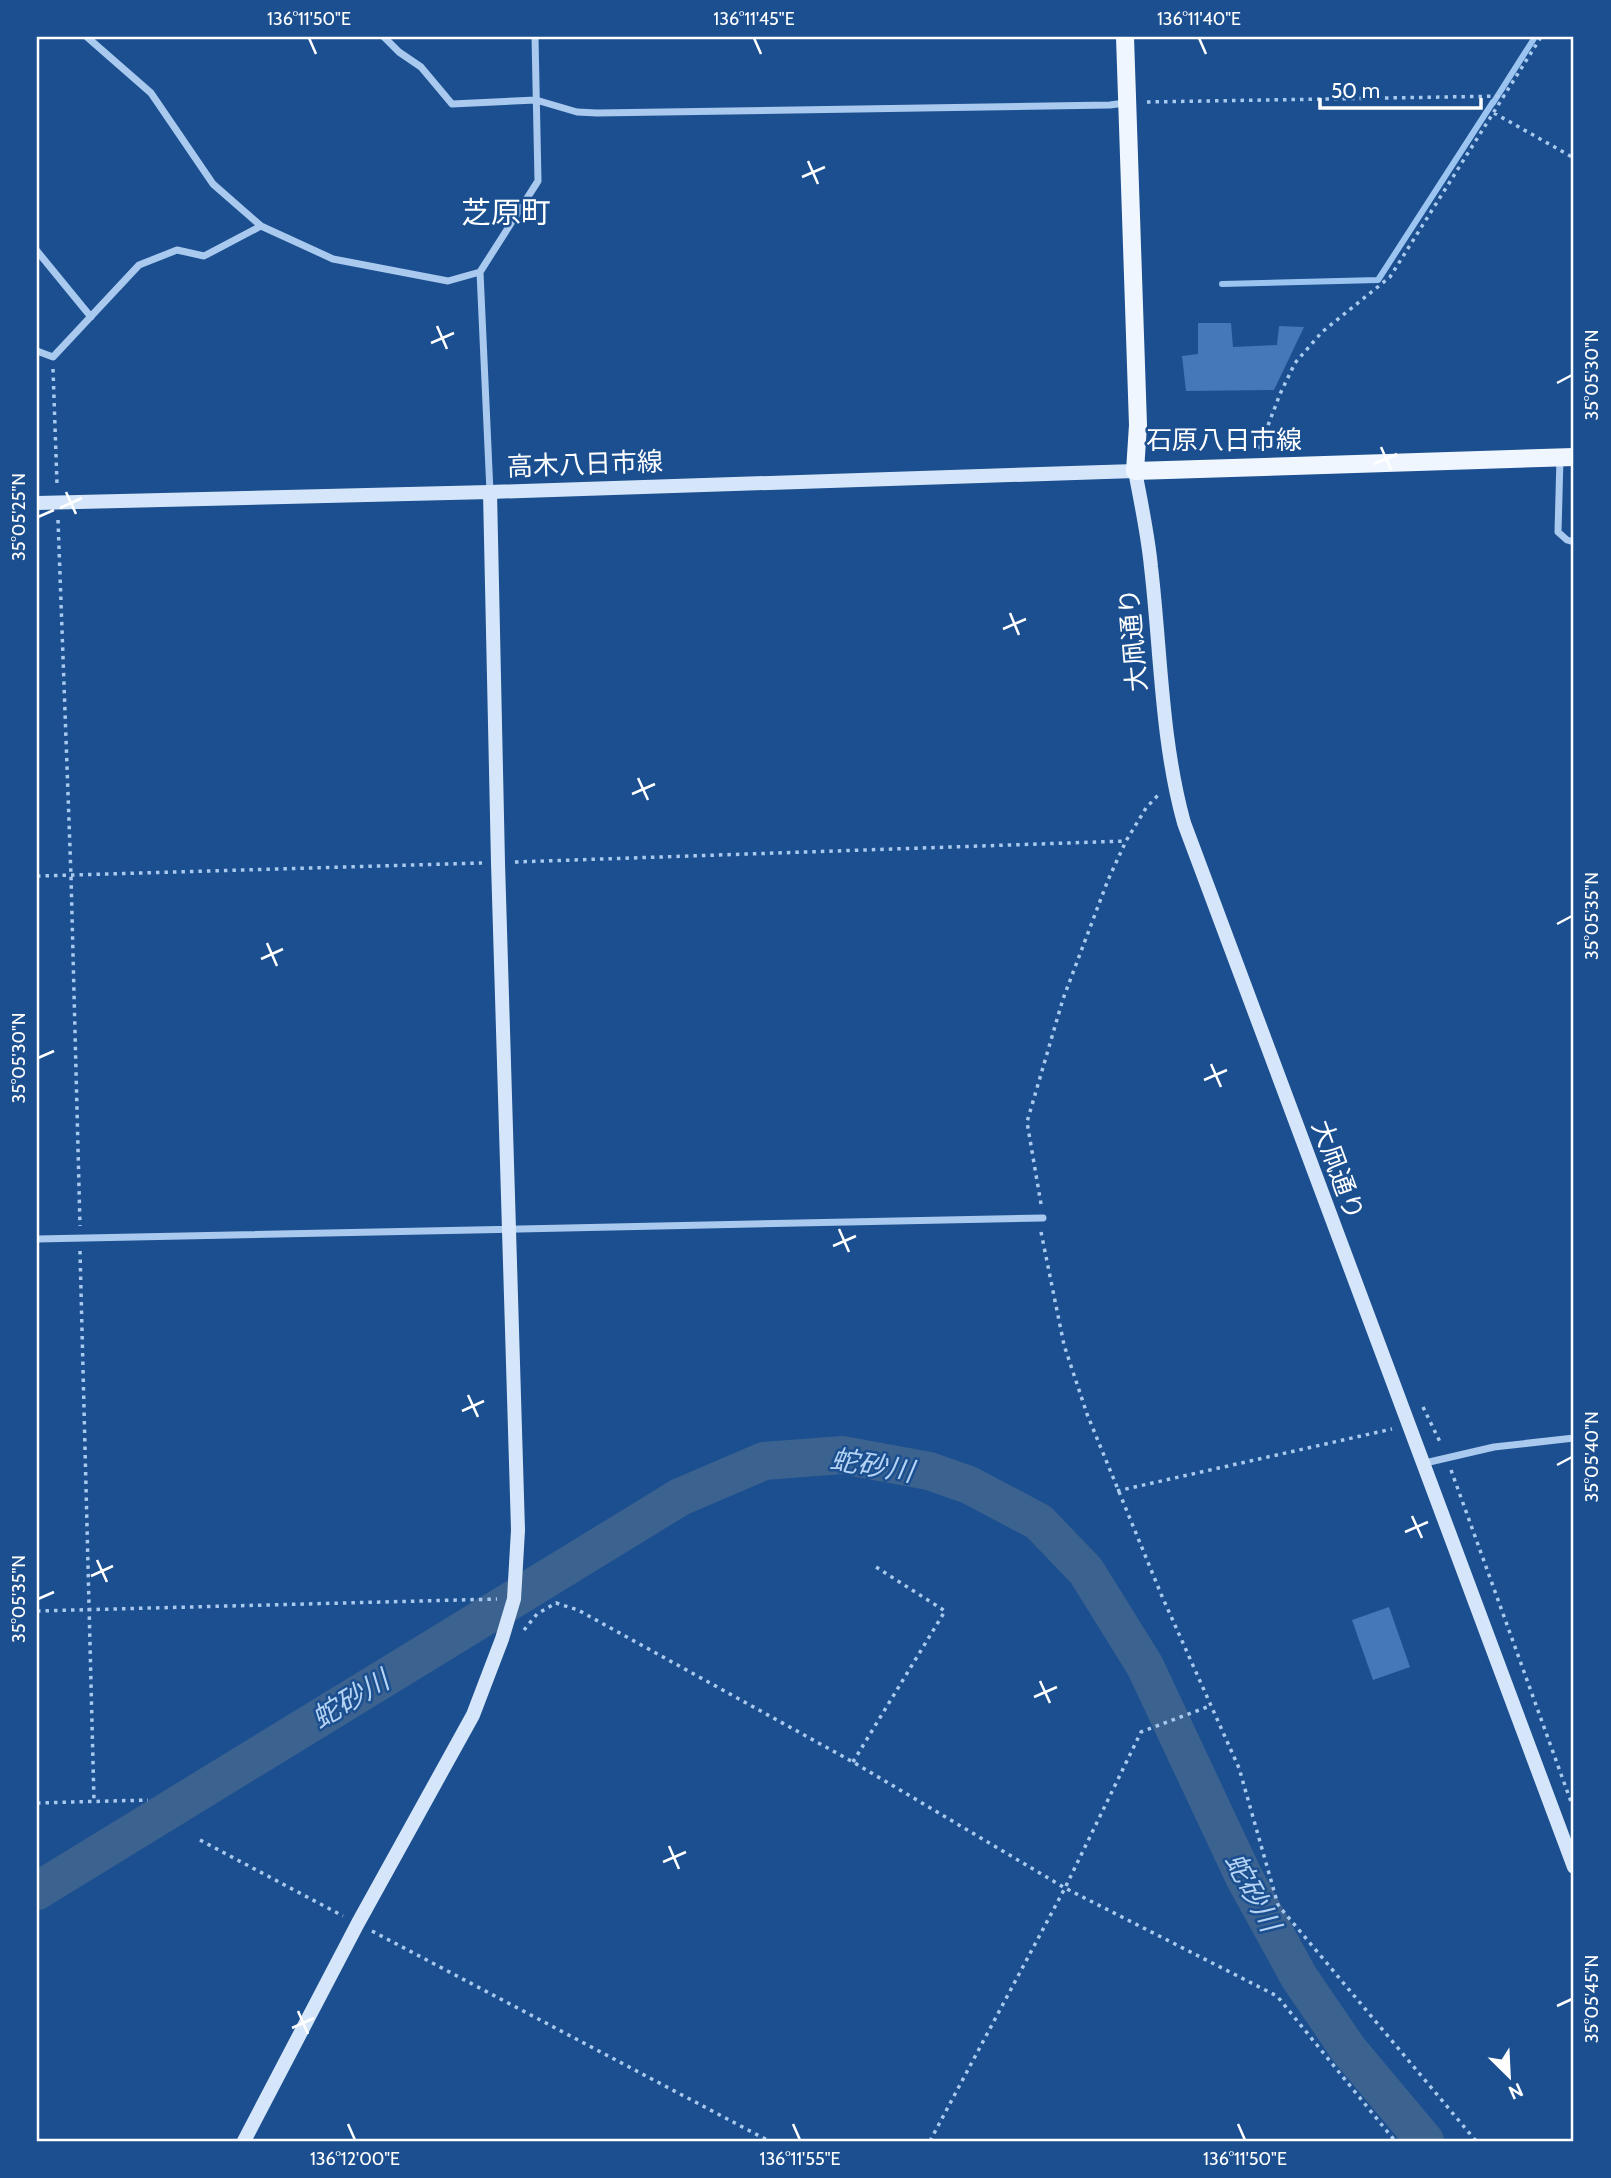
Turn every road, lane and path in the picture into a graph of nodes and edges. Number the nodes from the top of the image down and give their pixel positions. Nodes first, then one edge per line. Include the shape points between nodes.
1 (87, 37) edge
2 (384, 37) edge
3 (535, 37) edge
4 (1125, 37) edge
5 (1541, 37) edge
6 (1505, 96) junction
7 (536, 100) junction
8 (1126, 103) junction
9 (1494, 113) junction
10 (1574, 158) edge
11 (261, 226) junction
12 (37, 251) edge
13 (480, 272) junction
14 (90, 317) junction
15 (37, 351) edge
16 (53, 357) junction
17 (1567, 457) edge
18 (1252, 468) junction
19 (1135, 471) junction
20 (490, 492) junction
21 (57, 502) junction
22 (37, 503) edge
23 (1574, 542) edge
24 (1174, 785) junction
25 (1126, 841) junction
26 (498, 863) junction
27 (37, 876) edge
28 (71, 876) junction
29 (1043, 1218) junction
30 (509, 1228) junction
31 (80, 1238) junction
32 (37, 1239) edge
33 (1420, 1402) dead end
34 (1410, 1426) junction
35 (1574, 1438) edge
36 (1441, 1444) dead end
37 (1447, 1458) junction
38 (1425, 1463) junction
39 (1117, 1491) junction
40 (876, 1567) dead end
41 (514, 1599) junction
42 (89, 1609) junction
43 (37, 1611) edge
44 (502, 1639) junction
45 (1210, 1706) junction
46 (853, 1762) junction
47 (148, 1800) dead end
48 (94, 1801) junction
49 (37, 1803) edge
50 (1574, 1810) edge
51 (200, 1840) dead end
52 (1574, 1867) edge
53 (1065, 1888) junction
54 (358, 1923) junction
55 (244, 2141) edge
56 (769, 2141) edge
57 (930, 2141) edge
58 (1395, 2141) edge
59 (1476, 2141) edge

1 - 11 street via 151,93 213,184
2 - 7 street via 421,67 452,104
3 - 7 street
4 - 8 main road, 石原八日市線
5 - 6 path
6 - 8 path
6 - 9 path
7 - 8 street via 597,113
7 - 13 street via 538,181
8 - 19 main road, 石原八日市線 via 1138,425
9 - 10 path
9 - 18 path via 1390,277 1322,332 1295,363
11 - 13 street via 333,260 448,281
11 - 14 street via 204,256 177,250 139,265
12 - 14 street
13 - 20 street
14 - 16 street
15 - 16 street
16 - 21 path
17 - 18 main road, 石原八日市線
17 - 23 street via 1558,532
18 - 19 main road, 石原八日市線
19 - 20 street, 高木八日市線
19 - 24 street, 大凧通り via 1151,565
20 - 21 street, 高木八日市線
20 - 26 street
21 - 22 street, 高木八日市線
21 - 28 path
24 - 25 path via 1158,794
24 - 34 street, 大凧通り via 1254,1014
25 - 26 path
25 - 29 path via 1063,999 1027,1122
26 - 28 path
26 - 30 street
27 - 28 path
28 - 31 path
29 - 30 street
29 - 39 path via 1041,1233 1064,1345
30 - 31 street
30 - 41 street via 518,1530
31 - 32 street
31 - 42 path
33 - 36 path
34 - 38 street, 大凧通り
34 - 39 path
35 - 37 street via 1494,1447
37 - 38 street
37 - 50 path
38 - 52 street, 大凧通り
39 - 45 path
40 - 46 path via 945,1611
41 - 42 path
41 - 44 street
42 - 43 path
42 - 48 path
44 - 46 path via 517,1639 537,1614 556,1603 578,1610
44 - 54 street via 473,1715
45 - 53 path via 1140,1732
45 - 59 path via 1239,1768 1278,1905
46 - 53 path
47 - 48 path
48 - 49 path
51 - 54 path
53 - 57 path
53 - 58 path via 1277,1996
54 - 55 street
54 - 56 path

